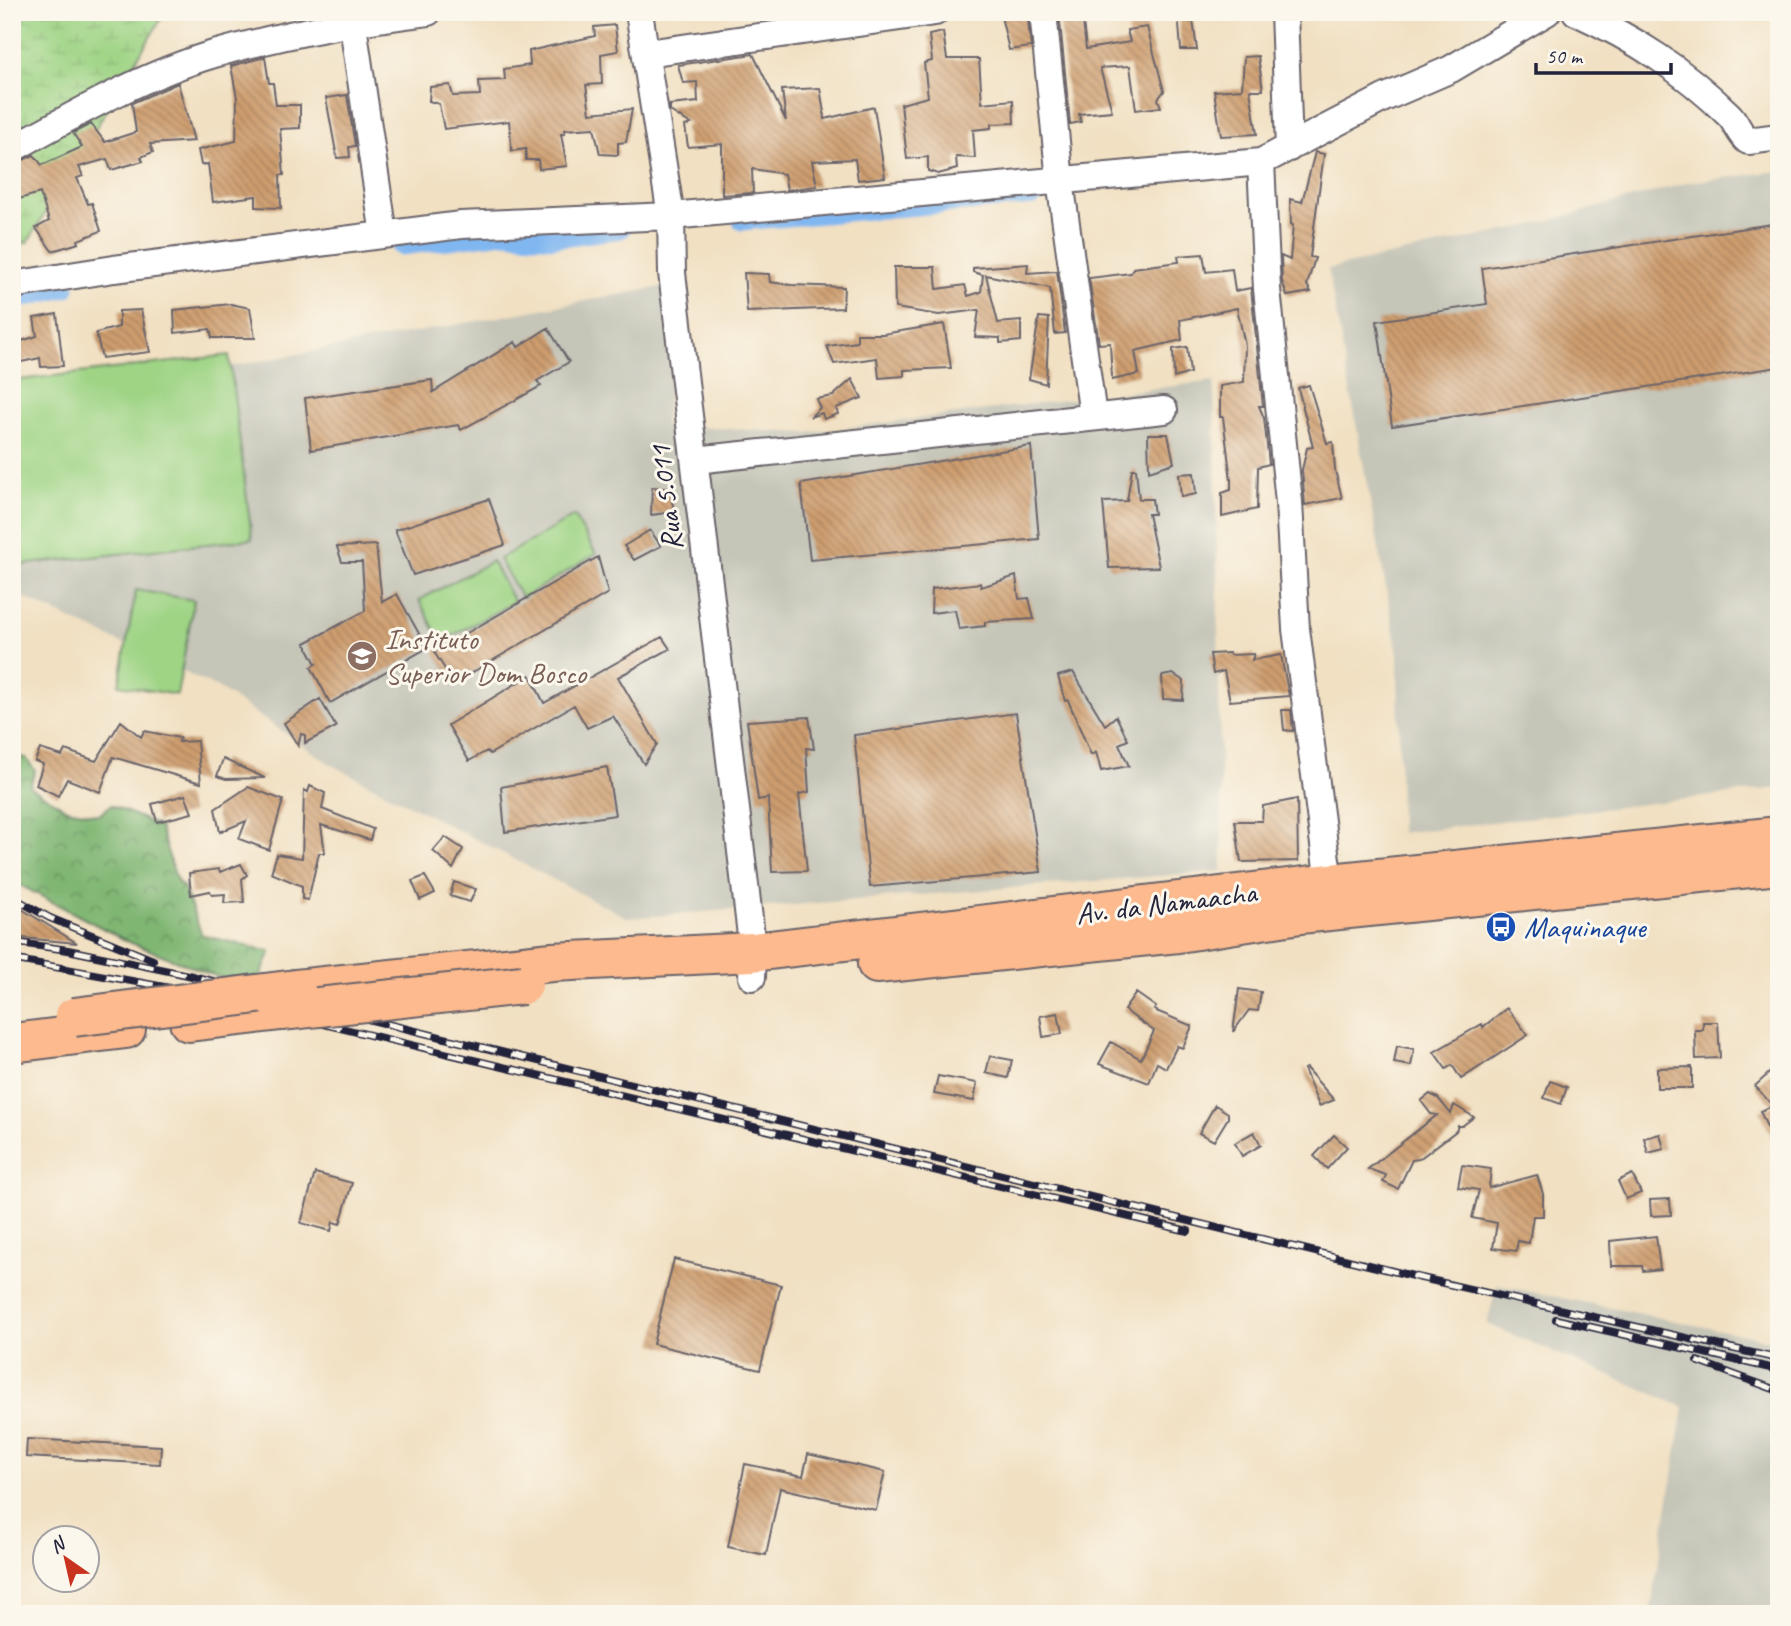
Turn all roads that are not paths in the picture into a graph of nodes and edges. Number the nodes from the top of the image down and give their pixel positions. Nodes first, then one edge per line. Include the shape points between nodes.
1 (428, 12) edge
2 (639, 12) edge
3 (935, 12) edge
4 (1043, 12) edge
5 (1284, 12) edge
6 (1547, 12) edge
7 (1576, 12) edge
8 (351, 17) edge
9 (647, 52) junction
10 (1779, 137) edge
11 (1289, 148) junction
12 (12, 149) edge
13 (1261, 162) junction
14 (1060, 181) junction
15 (671, 216) junction
16 (384, 235) junction
17 (12, 285) edge
18 (1164, 410) dead end
19 (1093, 416) junction
20 (695, 460) junction
21 (1779, 836) edge
22 (1779, 865) edge
23 (1329, 883) junction
24 (753, 965) junction
25 (288, 1000) junction
26 (12, 1023) edge
27 (12, 1043) edge

1 - 8 street
2 - 9 street, Rua 5.011
3 - 9 street
4 - 14 street
5 - 11 street
6 - 11 street via 1451,69
7 - 10 street via 1654,52 1730,115 1748,141
8 - 12 street via 164,73 107,97
8 - 16 street
9 - 15 street, Rua 5.011
11 - 13 street
13 - 14 street
13 - 23 street via 1267,289 1289,502 1296,629
14 - 15 street
14 - 19 street
15 - 16 street via 461,225
15 - 20 street, Rua 5.011 via 673,273
16 - 17 street
18 - 19 street
19 - 20 street
20 - 24 street, Rua 5.011
21 - 23 highway, Av. da Namaacha
22 - 24 highway, Av. da Namaacha via 1397,904 1178,933
23 - 24 highway, Av. da Namaacha
24 - 25 highway, Av. da Namaacha, bridge via 552,976
25 - 26 highway, bridge
25 - 27 highway

